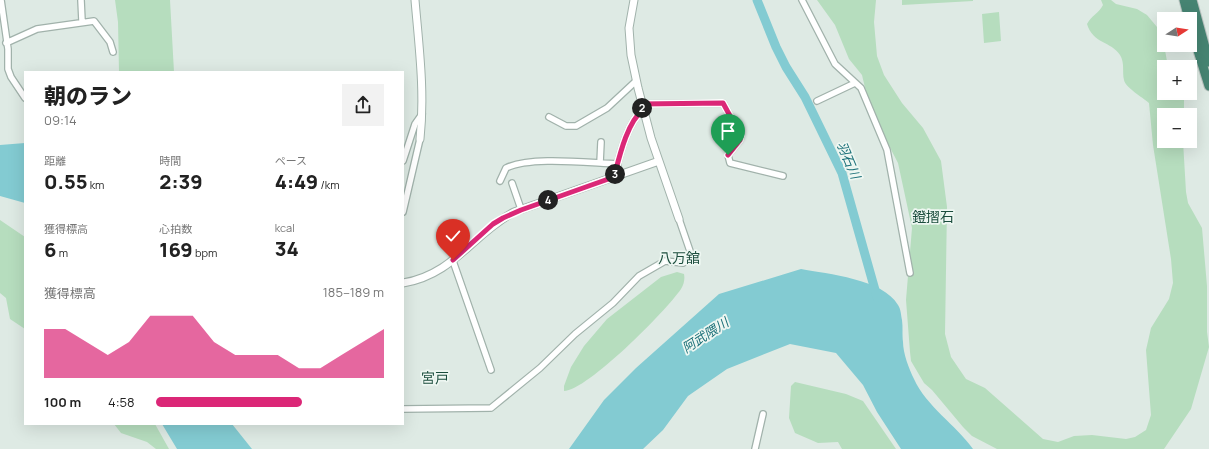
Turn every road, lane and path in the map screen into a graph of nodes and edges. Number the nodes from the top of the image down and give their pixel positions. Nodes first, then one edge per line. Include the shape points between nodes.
1 (1, 0) edge
2 (81, 0) edge
3 (415, 0) edge
4 (634, 0) edge
5 (802, 0) edge
6 (1184, 0) edge
7 (1192, 0) edge
8 (1187, 12) edge
9 (82, 21) junction
10 (6, 44) junction
11 (1197, 47) edge
12 (113, 52) dead end
13 (1209, 62) edge
14 (636, 81) junction
15 (855, 83) junction
16 (1209, 86) edge
17 (24, 96) edge
18 (817, 101) dead end
19 (642, 107) junction
20 (422, 114) junction
21 (549, 118) dead end
22 (420, 139) joint
23 (601, 142) dead end
24 (404, 158) edge
25 (659, 161) junction
26 (600, 163) junction
27 (618, 164) junction
28 (783, 176) dead end
29 (614, 177) junction
30 (500, 181) dead end
31 (512, 183) dead end
32 (404, 208) edge
33 (521, 210) junction
34 (679, 220) joint
35 (453, 260) junction
36 (910, 273) dead end
37 (404, 283) edge
38 (491, 370) dead end
39 (404, 409) edge
40 (763, 414) dead end
41 (755, 449) edge

1 - 10 street
2 - 9 street
3 - 20 street via 422,81
4 - 14 street via 629,28
5 - 15 street via 835,64
6 - 8 highway
7 - 13 highway
9 - 10 street via 37,29
9 - 12 street via 97,22 110,42
10 - 17 street via 9,73
11 - 16 highway
14 - 19 street
14 - 21 street via 607,108 576,126 566,126
15 - 18 street
15 - 36 street via 861,88 887,150
19 - 25 street
19 - 27 street via 636,115
19 - 28 street via 723,103 741,136 728,155 730,163
20 - 22 street
20 - 24 street via 415,124
22 - 32 street
23 - 26 street
25 - 29 street
25 - 34 street
26 - 27 street
26 - 30 street via 543,161 512,165 506,168
27 - 29 street
29 - 33 street
31 - 33 street
33 - 35 street via 493,224
34 - 39 street via 691,254 690,259 683,263 665,260 639,276 613,303 491,408
35 - 37 street via 432,274
35 - 38 street
40 - 41 street

